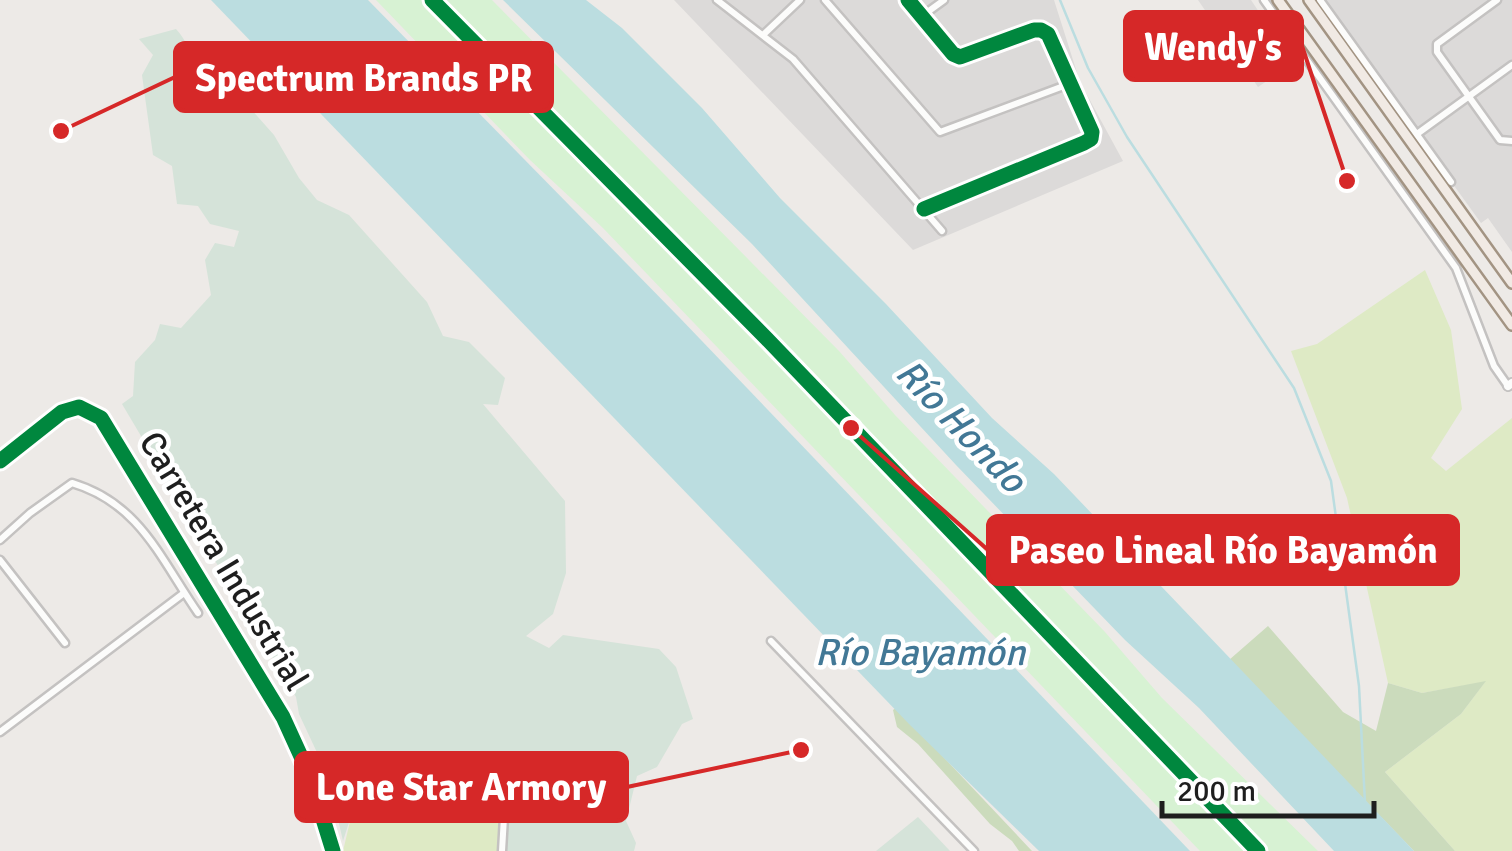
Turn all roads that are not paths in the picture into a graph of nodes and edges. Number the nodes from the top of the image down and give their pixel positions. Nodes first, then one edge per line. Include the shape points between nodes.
1 (716, 0) edge
2 (800, 0) edge
3 (825, 0) edge
4 (908, 0) edge
5 (944, 0) edge
6 (1264, 0) edge
7 (1278, 0) edge
8 (1309, 0) edge
9 (1320, 0) edge
10 (1497, 0) edge
11 (922, 16) junction
12 (763, 35) junction
13 (1512, 65) edge
14 (1070, 84) junction
15 (1468, 96) junction
16 (1416, 134) junction
17 (1512, 141) edge
18 (1451, 182) dead end
19 (924, 209) junction
20 (942, 232) dead end
21 (1512, 282) edge
22 (1512, 326) edge
23 (1510, 385) edge
24 (0, 461) edge
25 (0, 540) edge
26 (0, 560) edge
27 (184, 593) junction
28 (198, 613) dead end
29 (771, 641) dead end
30 (65, 643) dead end
31 (0, 732) edge
32 (492, 813) dead end
33 (333, 851) edge
34 (502, 851) edge
35 (974, 851) edge

1 - 12 street
2 - 12 street
3 - 14 street via 940,132
4 - 11 street
5 - 11 street
6 - 23 street via 1456,268 1494,366
7 - 22 main road
8 - 21 main road
9 - 16 street
10 - 15 street via 1436,44
11 - 14 street via 960,57 1041,30
12 - 19 street via 793,59
13 - 15 street
14 - 19 street via 1090,139
15 - 16 street
15 - 17 street via 1497,137
16 - 18 street
19 - 20 street
24 - 33 street, Carretera Industrial via 62,412 79,408 101,418 283,717
25 - 27 street via 72,483 85,486 133,515
26 - 30 street
27 - 28 street
27 - 31 street
29 - 35 street
32 - 34 street via 504,817

